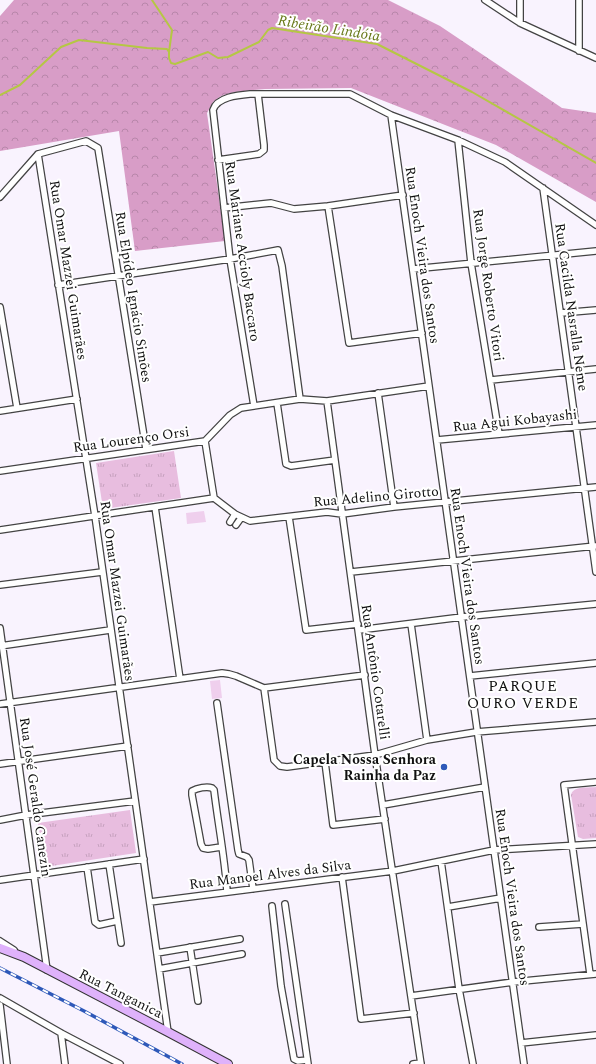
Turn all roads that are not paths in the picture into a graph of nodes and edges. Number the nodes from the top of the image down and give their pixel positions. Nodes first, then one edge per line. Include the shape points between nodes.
1 (485, 0) edge
2 (520, 0) edge
3 (579, 0) edge
4 (520, 23) junction
5 (579, 51) junction
6 (596, 58) edge
7 (258, 94) junction
8 (391, 115) junction
9 (458, 140) junction
10 (38, 154) junction
11 (218, 160) junction
12 (543, 188) junction
13 (403, 195) junction
14 (0, 197) edge
15 (328, 206) junction
16 (224, 208) junction
17 (596, 225) edge
18 (596, 251) edge
19 (552, 256) junction
20 (230, 259) junction
21 (471, 263) junction
22 (413, 270) junction
23 (118, 276) junction
24 (58, 284) junction
25 (0, 307) edge
26 (596, 310) edge
27 (560, 313) junction
28 (2, 328) edge
29 (422, 333) junction
30 (596, 369) edge
31 (568, 372) junction
32 (491, 380) junction
33 (429, 386) junction
34 (378, 393) junction
35 (77, 399) junction
36 (300, 399) junction
37 (327, 401) junction
38 (277, 403) junction
39 (254, 406) junction
40 (17, 408) junction
41 (0, 411) edge
42 (596, 425) edge
43 (576, 426) junction
44 (499, 434) junction
45 (437, 440) junction
46 (205, 441) junction
47 (146, 449) junction
48 (86, 458) junction
49 (335, 460) junction
50 (0, 471) edge
51 (596, 487) edge
52 (585, 489) junction
53 (214, 498) junction
54 (445, 502) junction
55 (155, 507) junction
56 (394, 507) junction
57 (235, 514) junction
58 (342, 514) junction
59 (95, 516) junction
60 (289, 516) junction
61 (241, 518) junction
62 (230, 522) dead end
63 (236, 525) dead end
64 (0, 530) edge
65 (594, 546) edge
66 (454, 560) junction
67 (102, 572) junction
68 (351, 572) junction
69 (596, 572) edge
70 (0, 585) edge
71 (596, 604) edge
72 (462, 617) junction
73 (411, 624) junction
74 (358, 627) junction
75 (0, 628) edge
76 (110, 630) junction
77 (1, 646) edge
78 (596, 663) edge
79 (365, 675) junction
80 (470, 676) junction
81 (180, 678) junction
82 (119, 687) junction
83 (264, 688) junction
84 (10, 703) junction
85 (217, 703) dead end
86 (0, 704) edge
87 (596, 722) edge
88 (476, 732) junction
89 (427, 740) junction
90 (128, 746) junction
91 (375, 755) junction
92 (18, 761) junction
93 (325, 762) junction
94 (0, 764) edge
95 (596, 782) edge
96 (485, 787) junction
97 (136, 802) junction
98 (383, 805) junction
99 (26, 815) junction
100 (385, 818) junction
101 (0, 820) edge
102 (596, 844) edge
103 (573, 845) junction
104 (222, 847) junction
105 (494, 850) junction
106 (144, 859) junction
107 (441, 861) junction
108 (109, 864) junction
109 (87, 867) junction
110 (393, 871) junction
111 (35, 875) junction
112 (342, 877) junction
113 (0, 880) edge
114 (253, 889) junction
115 (227, 892) junction
116 (501, 898) junction
117 (150, 902) junction
118 (285, 904) dead end
119 (272, 906) dead end
120 (448, 907) junction
121 (118, 921) junction
122 (583, 924) junction
123 (538, 927) dead end
124 (240, 939) dead end
125 (0, 941) edge
126 (121, 943) dead end
127 (190, 947) junction
128 (0, 948) edge
129 (157, 953) junction
130 (242, 954) dead end
131 (24, 957) junction
132 (193, 963) junction
133 (159, 969) junction
134 (47, 970) junction
135 (593, 974) edge
136 (513, 982) junction
137 (459, 989) junction
138 (411, 996) junction
139 (0, 998) edge
140 (198, 1001) dead end
141 (0, 1005) edge
142 (414, 1013) junction
143 (168, 1032) junction
144 (61, 1033) junction
145 (596, 1035) edge
146 (521, 1043) junction
147 (307, 1062) edge
148 (421, 1063) edge
149 (8, 1064) edge
150 (65, 1064) edge
151 (120, 1064) edge
152 (228, 1064) edge
153 (413, 1064) edge
154 (473, 1064) edge
155 (524, 1064) edge

1 - 4 street
2 - 4 street
3 - 5 street
4 - 5 street
5 - 6 street
7 - 8 street via 350,94
7 - 11 street, Rua Mariane Accioly Baccaro via 234,96 215,105
7 - 11 street via 264,150 259,154
8 - 9 street
8 - 13 street, Rua Enoch Vieira dos Santos
9 - 12 street via 505,162
9 - 21 street, Rua Jorge Roberto Vitori
10 - 14 street
10 - 23 street, Rua Elpídeo Ignácio Simões via 86,141 98,148
10 - 24 street, Rua Omar Mazzei Guimarães
11 - 16 street, Rua Mariane Accioly Baccaro
12 - 17 street
12 - 19 street, Rua Cacilda Nasralla Neme
13 - 15 street
13 - 22 street, Rua Enoch Vieira dos Santos
15 - 16 street via 294,209 271,203
15 - 29 street via 349,343
16 - 20 street, Rua Mariane Accioly Baccaro
18 - 19 street
19 - 21 street
19 - 27 street, Rua Cacilda Nasralla Neme
20 - 23 street
20 - 36 street via 278,250
20 - 39 street, Rua Mariane Accioly Baccaro
21 - 22 street
21 - 32 street, Rua Jorge Roberto Vitori
22 - 29 street, Rua Enoch Vieira dos Santos
23 - 24 street
23 - 47 street, Rua Elpídeo Ignácio Simões
24 - 35 street, Rua Omar Mazzei Guimarães
25 - 28 street
26 - 27 street
27 - 31 street, Rua Cacilda Nasralla Neme
28 - 40 street
29 - 33 street, Rua Enoch Vieira dos Santos
30 - 31 street
31 - 32 street
31 - 43 street, Rua Cacilda Nasralla Neme
32 - 44 street, Rua Jorge Roberto Vitori
33 - 34 street, Rua Lourenço Orsi
33 - 45 street, Rua Enoch Vieira dos Santos
34 - 37 street, Rua Lourenço Orsi
34 - 56 street
35 - 40 street
35 - 48 street, Rua Omar Mazzei Guimarães
36 - 37 street, Rua Lourenço Orsi
36 - 38 street, Rua Lourenço Orsi
37 - 49 street, Rua Antônio Cotarelli
38 - 39 street, Rua Lourenço Orsi
38 - 49 street via 286,464 291,466
39 - 46 street, Rua Lourenço Orsi via 234,412
40 - 41 street
42 - 43 street, Rua Agui Kobayashi
43 - 44 street, Rua Agui Kobayashi
43 - 52 street, Rua Cacilda Nasralla Neme
44 - 45 street, Rua Agui Kobayashi
45 - 54 street, Rua Enoch Vieira dos Santos
46 - 47 street, Rua Lourenço Orsi
46 - 53 street
47 - 48 street, Rua Lourenço Orsi
48 - 50 street, Rua Lourenço Orsi
48 - 59 street, Rua Omar Mazzei Guimarães
49 - 58 street, Rua Antônio Cotarelli
51 - 52 street, Rua Adelino Girotto
52 - 54 street, Rua Adelino Girotto
52 - 65 street, Rua Cacilda Nasralla Neme
53 - 55 street
53 - 57 street, Rua Adelino Girotto
54 - 56 street, Rua Adelino Girotto
54 - 66 street, Rua Enoch Vieira dos Santos
55 - 59 street
55 - 81 street
56 - 58 street, Rua Adelino Girotto
57 - 61 street, Rua Adelino Girotto
57 - 62 street
58 - 60 street, Rua Adelino Girotto via 328,512
58 - 68 street, Rua Antônio Cotarelli
59 - 64 street
59 - 67 street, Rua Omar Mazzei Guimarães
60 - 61 street, Rua Adelino Girotto via 250,521
60 - 74 street via 306,630
61 - 63 street
65 - 66 street
65 - 69 street, Rua Cacilda Nasralla Neme
66 - 68 street
66 - 72 street, Rua Enoch Vieira dos Santos
67 - 70 street
67 - 76 street, Rua Omar Mazzei Guimarães
68 - 74 street, Rua Antônio Cotarelli
71 - 72 street
72 - 73 street
72 - 80 street, Rua Enoch Vieira dos Santos
73 - 74 street
73 - 89 street
74 - 79 street, Rua Antônio Cotarelli
75 - 77 street, Rua José Geraldo Canezin
76 - 77 street
76 - 82 street, Rua Omar Mazzei Guimarães
77 - 84 street, Rua José Geraldo Canezin
78 - 80 street
79 - 83 street
79 - 91 street, Rua Antônio Cotarelli
80 - 88 street, Rua Enoch Vieira dos Santos
81 - 82 street
81 - 83 street via 229,674
82 - 84 street
82 - 90 street, Rua Omar Mazzei Guimarães
83 - 93 street via 274,760 280,766 286,767
84 - 86 street
84 - 92 street, Rua José Geraldo Canezin
85 - 114 street via 238,850 239,854 249,860
87 - 88 street
88 - 89 street
88 - 96 street, Rua Enoch Vieira dos Santos
89 - 91 street
90 - 92 street
90 - 97 street, Rua Omar Mazzei Guimarães
91 - 93 street
91 - 98 street, Rua Antônio Cotarelli
92 - 94 street
92 - 99 street, Rua José Geraldo Canezin
93 - 100 street via 333,825
95 - 103 street via 564,785
96 - 98 street
96 - 105 street, Rua Enoch Vieira dos Santos
97 - 99 street
97 - 106 street, Rua Omar Mazzei Guimarães
98 - 100 street, Rua Antônio Cotarelli
99 - 101 street
99 - 111 street, Rua José Geraldo Canezin
100 - 110 street, Rua Antônio Cotarelli
102 - 103 street, Rua Manoel Alves da Silva
103 - 105 street, Rua Manoel Alves da Silva
103 - 122 street
104 - 104 street via 214,790 209,787 195,789 192,795 201,844 203,848 208,849
104 - 115 street
105 - 107 street, Rua Manoel Alves da Silva
105 - 116 street, Rua Enoch Vieira dos Santos
106 - 108 street
106 - 117 street, Rua Omar Mazzei Guimarães
107 - 110 street, Rua Manoel Alves da Silva
107 - 120 street
108 - 109 street
108 - 121 street
109 - 111 street
109 - 121 street via 95,922 99,925
110 - 112 street, Rua Manoel Alves da Silva
110 - 138 street, Rua Antônio Cotarelli
111 - 113 street
111 - 134 street, Rua José Geraldo Canezin
112 - 114 street, Rua Manoel Alves da Silva
112 - 142 street via 361,1019
114 - 115 street, Rua Manoel Alves da Silva
115 - 117 street, Rua Manoel Alves da Silva
116 - 120 street
116 - 136 street, Rua Enoch Vieira dos Santos
117 - 129 street, Rua Omar Mazzei Guimarães
118 - 147 street
119 - 147 street via 281,986 294,1058
120 - 137 street
121 - 126 street
122 - 123 street
122 - 135 street
124 - 127 street
125 - 131 street
127 - 129 street
127 - 132 street
128 - 131 street, Rua Tanganica
129 - 133 street, Rua Omar Mazzei Guimarães
130 - 132 street
131 - 134 street, Rua Tanganica
132 - 133 street
132 - 140 street
133 - 143 street, Rua Omar Mazzei Guimarães
134 - 143 street, Rua Tanganica
135 - 136 street
136 - 137 street
136 - 146 street, Rua Enoch Vieira dos Santos
137 - 138 street
137 - 154 street
138 - 142 street, Rua Antônio Cotarelli
139 - 144 street
141 - 149 street
142 - 148 street, Rua Antônio Cotarelli
143 - 152 street, Rua Tanganica
144 - 150 street
144 - 151 street
145 - 146 street
146 - 155 street, Rua Enoch Vieira dos Santos
148 - 153 street

